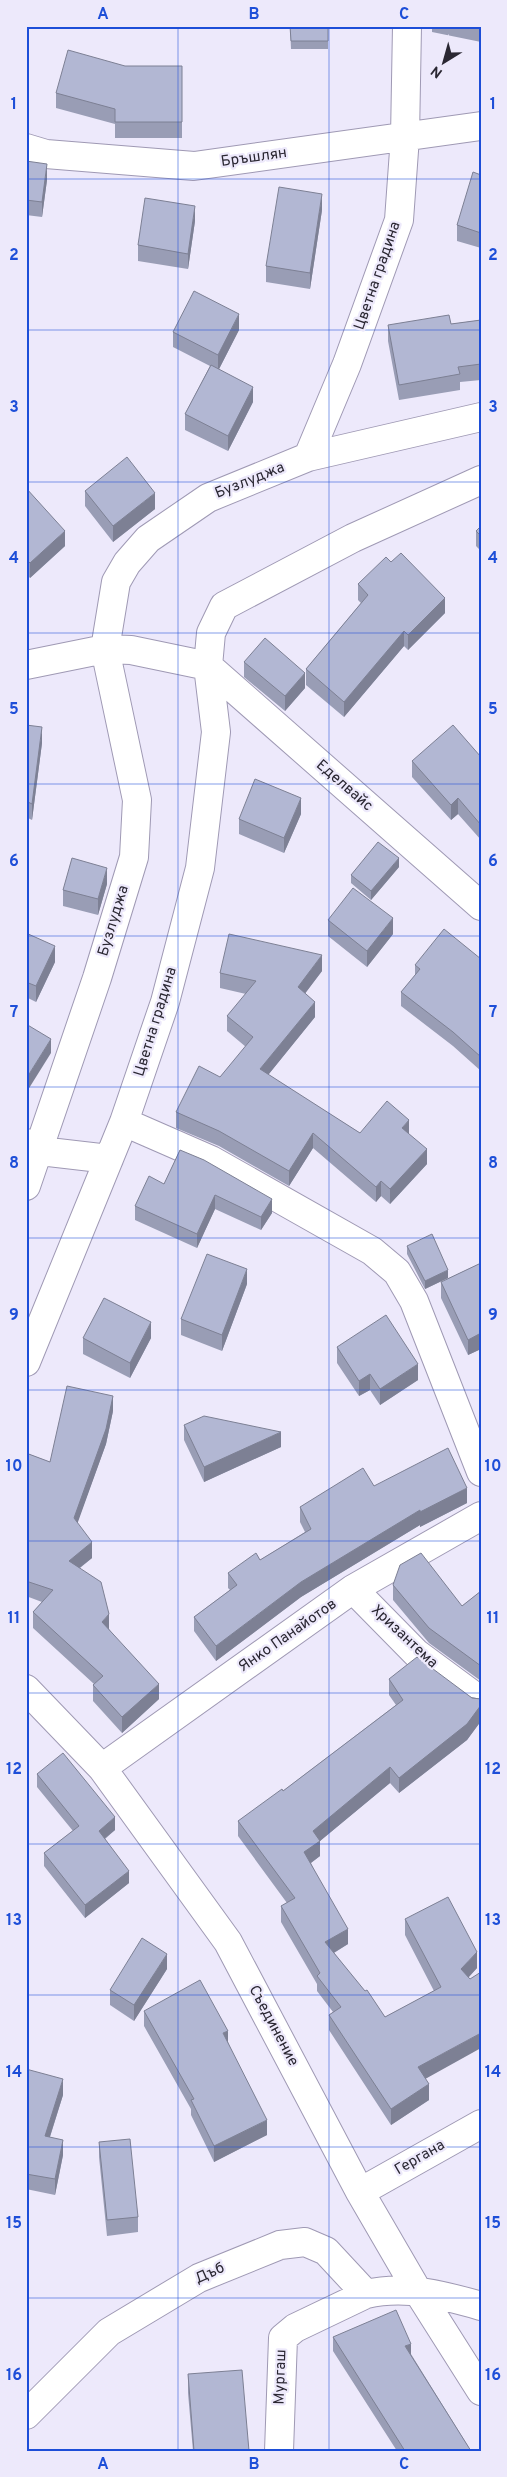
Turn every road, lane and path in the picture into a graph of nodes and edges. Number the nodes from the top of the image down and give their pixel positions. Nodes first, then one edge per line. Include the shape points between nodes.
1 (407, 26) edge
2 (481, 126) edge
3 (405, 137) junction
4 (26, 148) edge
5 (481, 417) edge
6 (308, 457) junction
7 (481, 480) edge
8 (105, 649) junction
9 (26, 665) edge
10 (208, 666) junction
11 (481, 906) edge
12 (124, 1122) junction
13 (33, 1147) edge
14 (108, 1159) junction
15 (26, 1186) edge
16 (26, 1362) edge
17 (481, 1472) edge
18 (481, 1516) edge
19 (353, 1589) junction
20 (26, 1689) edge
21 (481, 1701) edge
22 (102, 1768) junction
23 (481, 2124) edge
24 (360, 2192) junction
25 (416, 2290) junction
26 (366, 2294) junction
27 (481, 2306) edge
28 (481, 2391) edge
29 (26, 2415) edge
30 (279, 2451) edge

1 - 3 street, Цветна градина
2 - 3 street, Бръшлян
3 - 4 street, Бръшлян via 194,166 46,154
3 - 6 street, Цветна градина via 399,220 347,364
5 - 6 street, Бузлуджа
6 - 8 street, Бузлуджа via 208,498 148,539 127,563 116,582
7 - 10 street via 353,538 224,606 211,633
8 - 9 street
8 - 10 street via 131,650
8 - 13 street, Бузлуджа via 137,800 134,857
10 - 11 street, Еделвайс
10 - 12 street, Цветна градина via 216,732 200,868 165,1002
12 - 14 street, Цветна градина
12 - 17 street via 211,1160 372,1250 397,1272 414,1301
13 - 14 street
13 - 15 street, Бузлуджа
14 - 16 street, Цветна градина
18 - 19 street, Янко Панайотов
19 - 21 street, Хризантема via 416,1653
19 - 22 street, Янко Панайотов
20 - 22 street, Съединение
22 - 24 street, Съединение via 228,1942
23 - 24 street, Гергана
24 - 25 street, Съединение
25 - 26 street via 383,2290
25 - 27 street
25 - 28 street, Съединение
26 - 29 street, Дъб via 326,2251 305,2242 280,2244 199,2278 109,2332
26 - 30 street, Мургаш via 295,2328 283,2338

